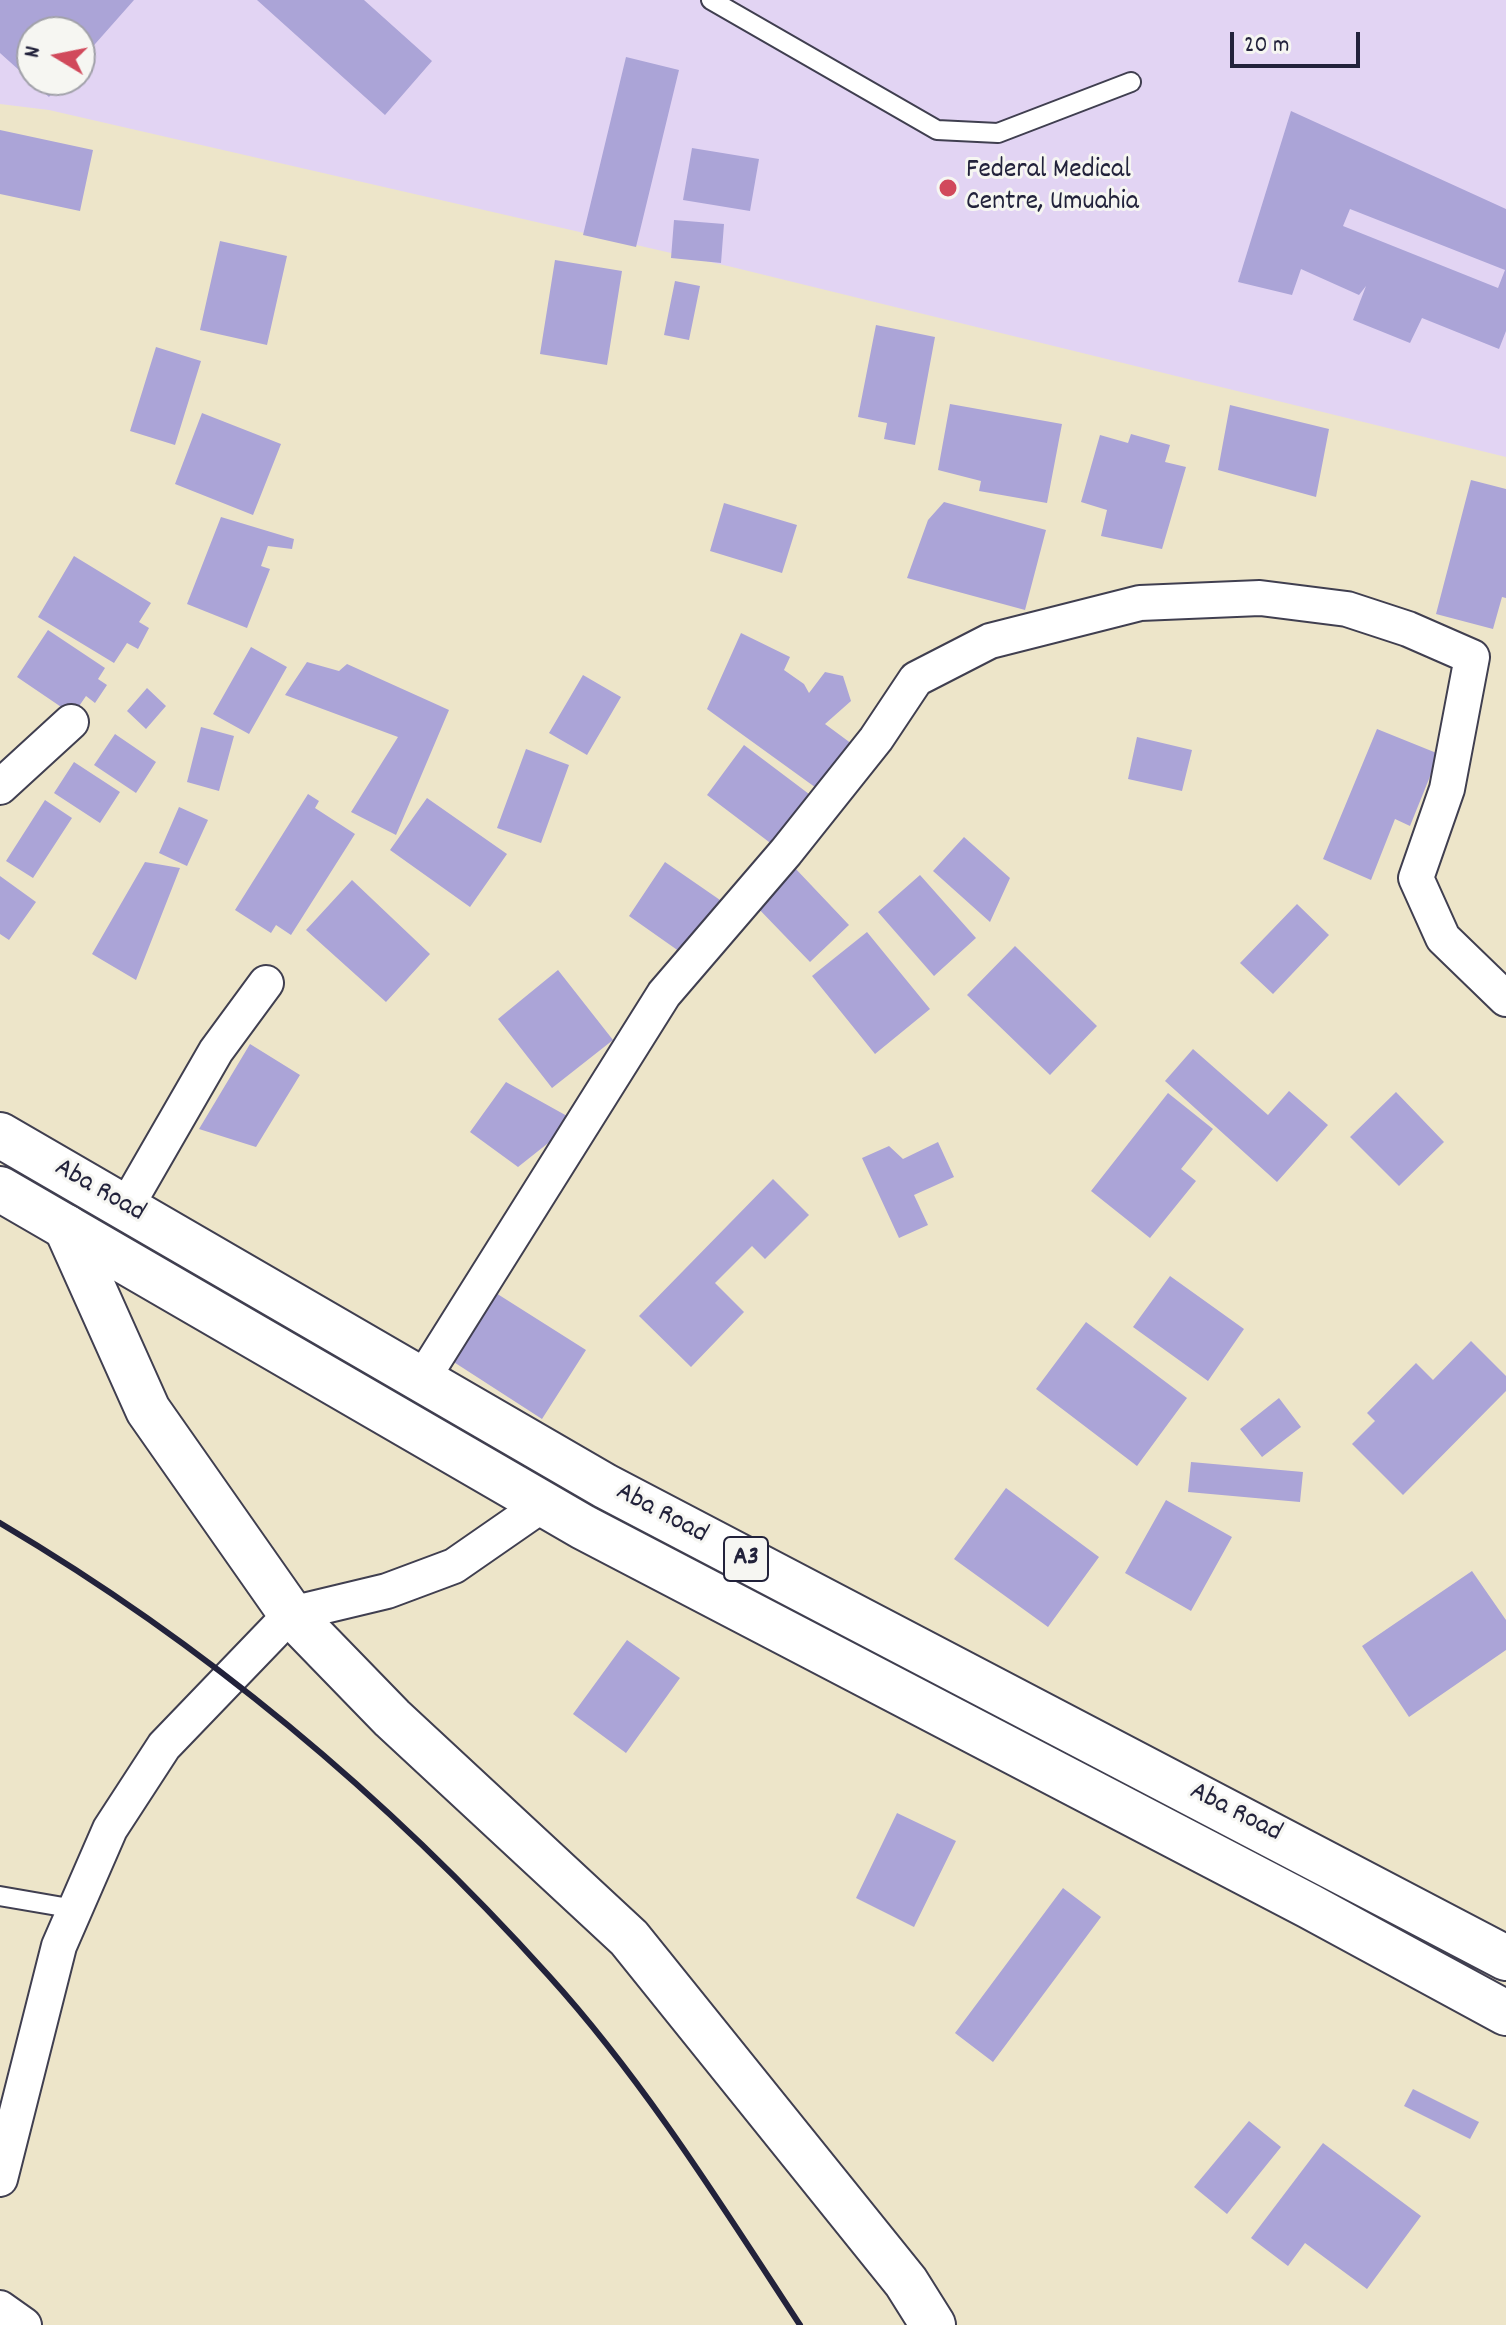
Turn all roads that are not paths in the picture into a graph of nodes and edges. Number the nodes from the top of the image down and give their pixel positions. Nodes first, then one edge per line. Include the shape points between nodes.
1 (711, 0) edge
2 (1131, 82) dead end
3 (71, 722) dead end
4 (0, 787) edge
5 (266, 983) dead end
6 (1506, 999) edge
7 (0, 1135) edge
8 (0, 1189) edge
9 (126, 1207) junction
10 (66, 1227) junction
11 (423, 1378) junction
12 (542, 1505) junction
13 (291, 1614) junction
14 (0, 1896) edge
15 (75, 1909) junction
16 (1506, 1958) edge
17 (1506, 2013) edge
18 (0, 2179) edge
19 (0, 2308) edge
20 (24, 2325) edge
21 (933, 2325) edge

1 - 2 lane via 937,130 998,133
3 - 4 street
5 - 9 street via 216,1051
6 - 11 street via 1443,938 1416,878 1447,789 1472,657 1347,609 1260,598 1140,603 990,641 916,679 876,739 786,852 664,994
7 - 9 main road, Aba Road / A3
8 - 10 main road, Aba Road / A3
9 - 11 main road, Aba Road / A3
10 - 12 main road, Aba Road / A3
10 - 13 main road via 148,1410
11 - 16 main road, Aba Road / A3 via 605,1486
12 - 13 street via 454,1566 387,1591
12 - 17 main road, Aba Road / A3
13 - 15 street via 164,1746 110,1829
13 - 21 main road via 392,1718 629,1938 906,2282
14 - 15 lane
15 - 18 street via 59,1946
19 - 20 street

